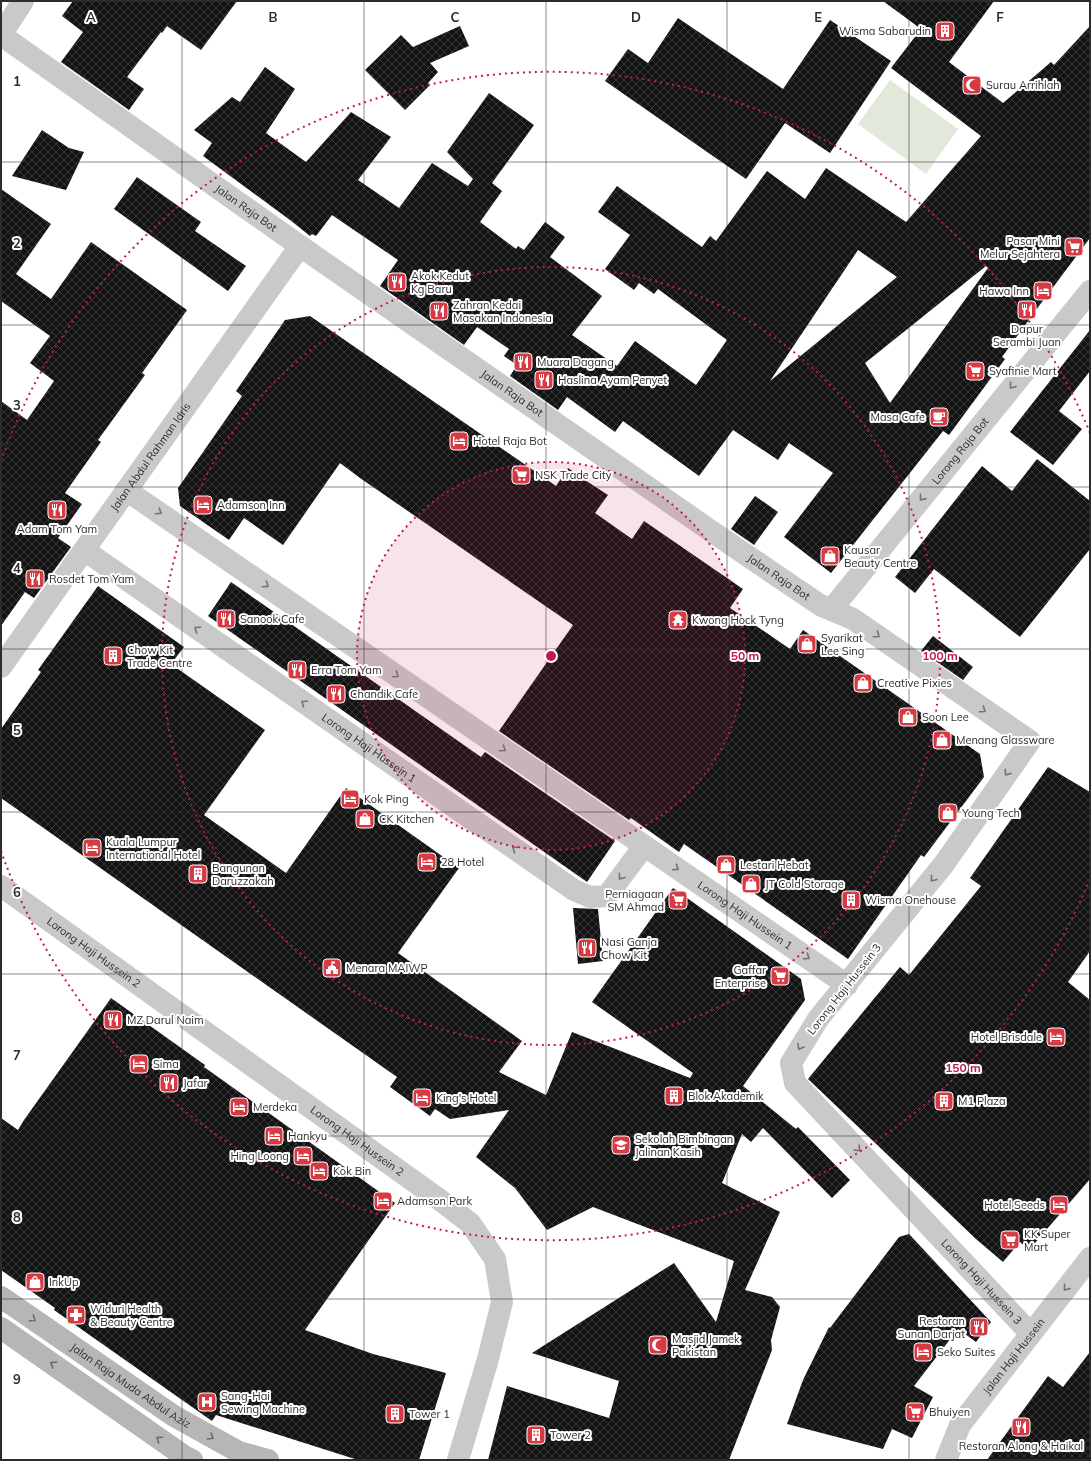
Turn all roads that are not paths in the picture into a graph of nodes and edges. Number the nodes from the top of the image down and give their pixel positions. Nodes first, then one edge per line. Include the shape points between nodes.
1 (23, 1) edge
2 (3, 27) edge
3 (300, 246) junction
4 (1090, 291) edge
5 (126, 490) junction
6 (84, 550) junction
7 (831, 610) junction
8 (1, 667) edge
9 (1030, 741) joint
10 (644, 846) junction
11 (1, 886) edge
12 (847, 985) junction
13 (1090, 1258) edge
14 (1, 1297) edge
15 (1, 1328) edge
16 (1030, 1333) junction
17 (192, 1460) edge
18 (268, 1460) edge
19 (458, 1460) edge
20 (946, 1460) edge

1 - 2 street
2 - 3 street, Jalan Raja Bot
3 - 5 street, Jalan Abdul Rahman Idris
3 - 7 street, Jalan Raja Bot via 714,533
4 -> 7 street, Lorong Raja Bot
5 - 6 street, Jalan Abdul Rahman Idris
5 -> 10 street, Lorong Haji Hussein 1
6 - 8 street, Jalan Abdul Rahman Idris
10 -> 6 street, Lorong Haji Hussein 1 via 607,896 590,897 574,890
7 -> 9 street, Jalan Raja Bot via 853,619
9 -> 12 street, Lorong Haji Hussein 3 via 944,864
10 -> 12 street, Lorong Haji Hussein 1
11 - 19 street, Lorong Haji Hussein 2 via 470,1223 495,1259 502,1302
12 -> 16 street, Lorong Haji Hussein 3 via 818,1019 791,1063 795,1083
13 -> 16 street, Jalan Haji Hussein
14 -> 18 main road, Jalan Raja Muda Abdul Aziz via 174,1416 239,1452
17 -> 15 main road
16 - 20 street, Jalan Haji Hussein via 960,1425

